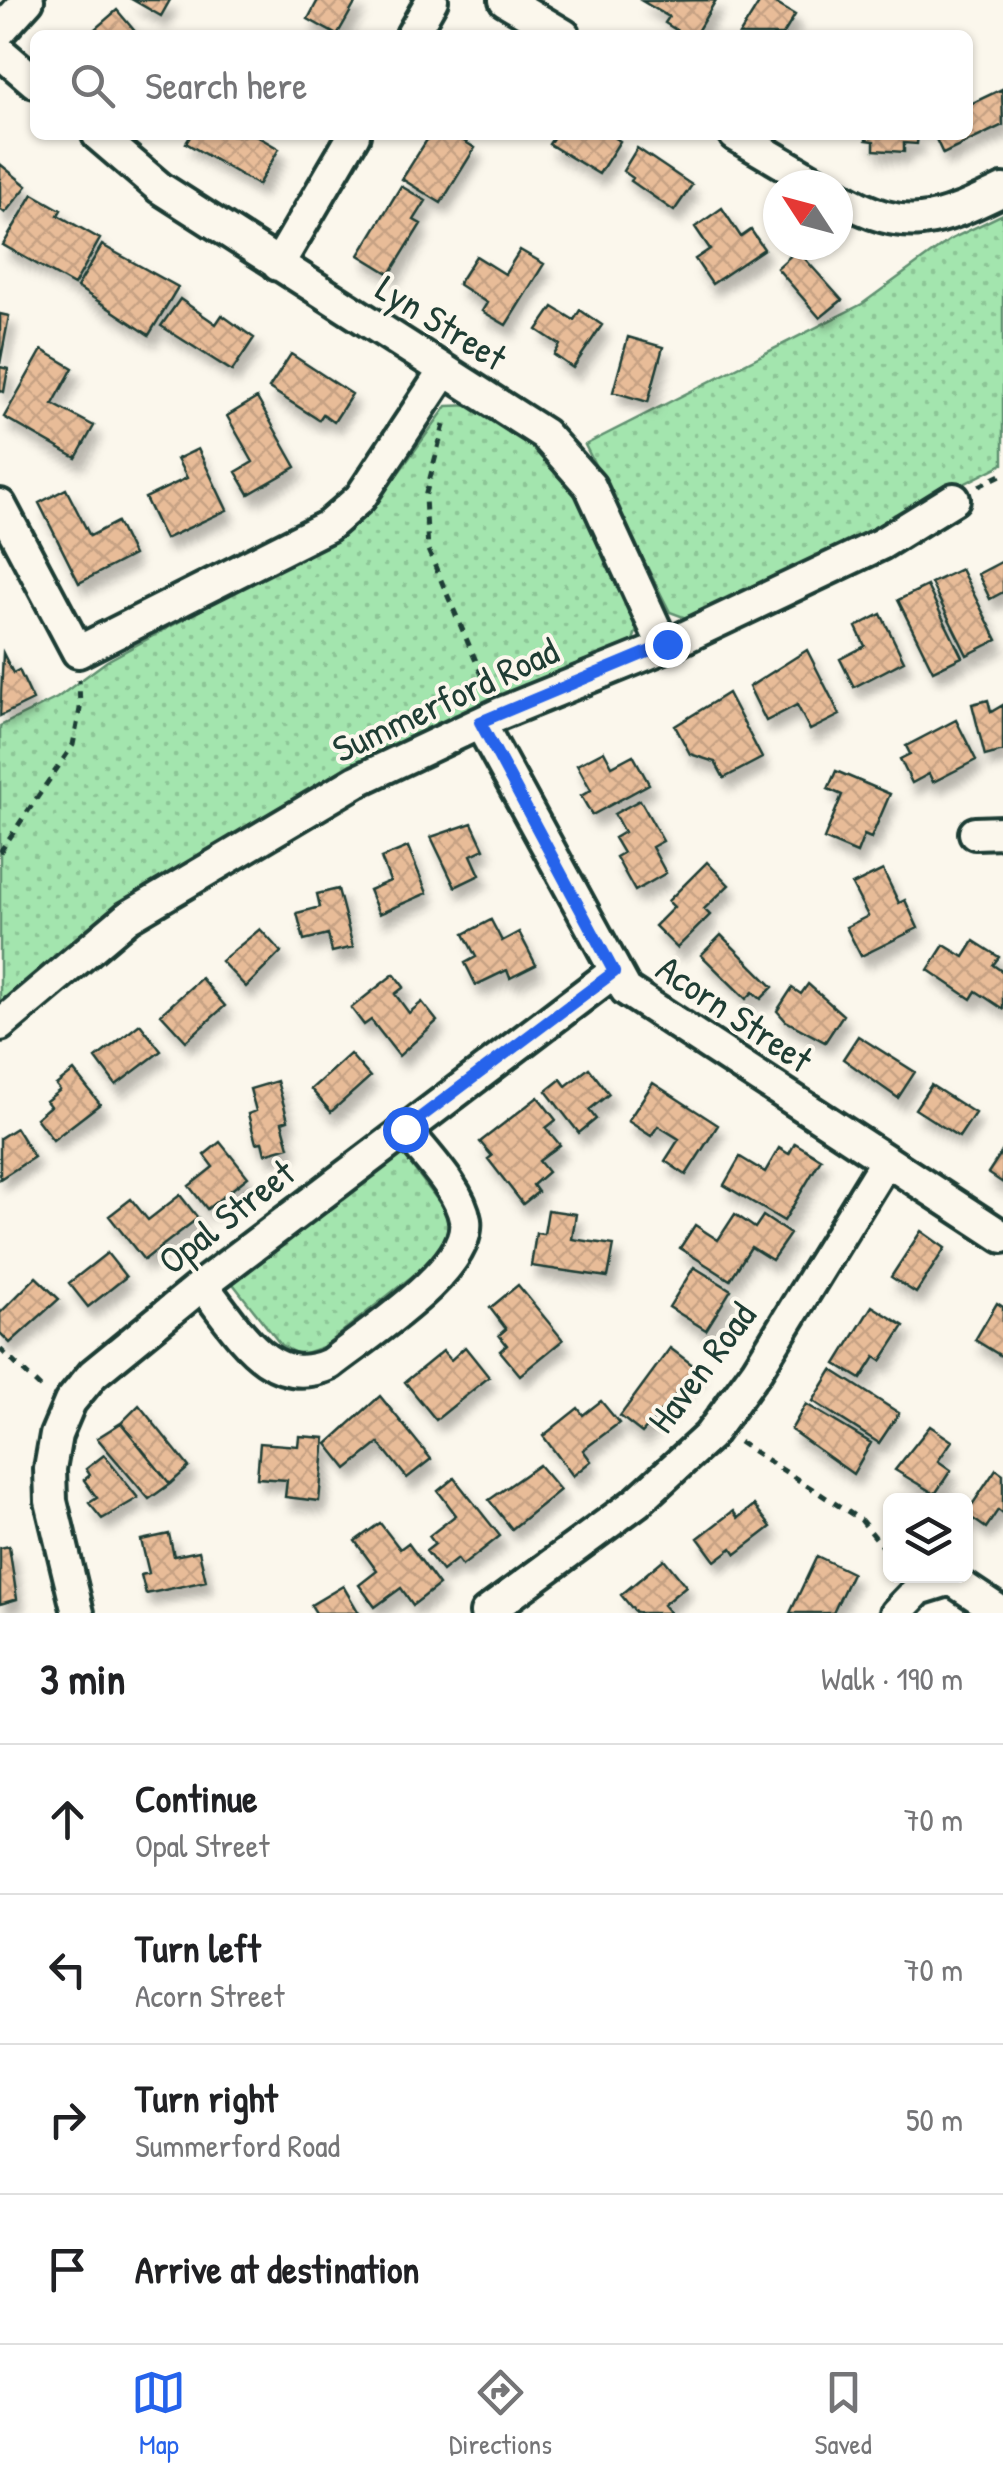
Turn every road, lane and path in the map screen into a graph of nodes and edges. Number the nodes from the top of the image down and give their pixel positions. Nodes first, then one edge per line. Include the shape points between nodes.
1 (28, 0) edge
2 (432, 0) edge
3 (505, 0) edge
4 (415, 30) edge
5 (556, 30) edge
6 (0, 31) edge
7 (0, 52) edge
8 (30, 78) edge
9 (104, 140) edge
10 (351, 140) edge
11 (744, 140) edge
12 (794, 170) edge
13 (1003, 190) edge
14 (853, 203) edge
15 (278, 265) junction
16 (450, 375) junction
17 (954, 499) dead end
18 (0, 505) edge
19 (664, 647) junction
20 (78, 652) junction
21 (490, 718) junction
22 (0, 852) edge
23 (614, 972) junction
24 (0, 1025) edge
25 (405, 1129) junction
26 (885, 1162) junction
27 (1003, 1236) edge
28 (202, 1285) junction
29 (0, 1349) edge
30 (66, 1411) junction
31 (716, 1426) junction
32 (883, 1546) edge
33 (78, 1613) edge
34 (486, 1613) edge
35 (896, 1613) edge
36 (1002, 1613) edge

1 - 6 street
2 - 4 street
3 - 5 street
7 - 8 street
9 - 15 street, Lyn Street via 160,188
10 - 15 street
11 - 12 street
13 - 14 street via 926,223 886,217
15 - 16 street, Lyn Street
16 - 19 street, Lyn Street via 544,434 590,486
16 - 20 street via 360,498 328,526
16 - 21 path via 425,497 428,550
17 - 19 street, Summerford Road via 880,544
18 - 20 street
19 - 21 street, Summerford Road
20 - 22 path via 80,709 72,745
21 - 23 street, Acorn Street
21 - 24 street, Summerford Road via 357,781 128,917
23 - 25 street, Opal Street
23 - 26 street, Acorn Street via 626,990
25 - 28 street, Opal Street
25 - 28 street via 458,1201 465,1235 440,1276 330,1364 309,1374 269,1363
26 - 27 street, Acorn Street
26 - 31 street, Haven Road
28 - 30 street, Opal Street via 93,1374
29 - 30 path
30 - 33 street, Opal Street via 50,1469 51,1501
31 - 32 path via 861,1520
31 - 34 street, Haven Road via 637,1502
35 - 36 street via 919,1589 951,1578

